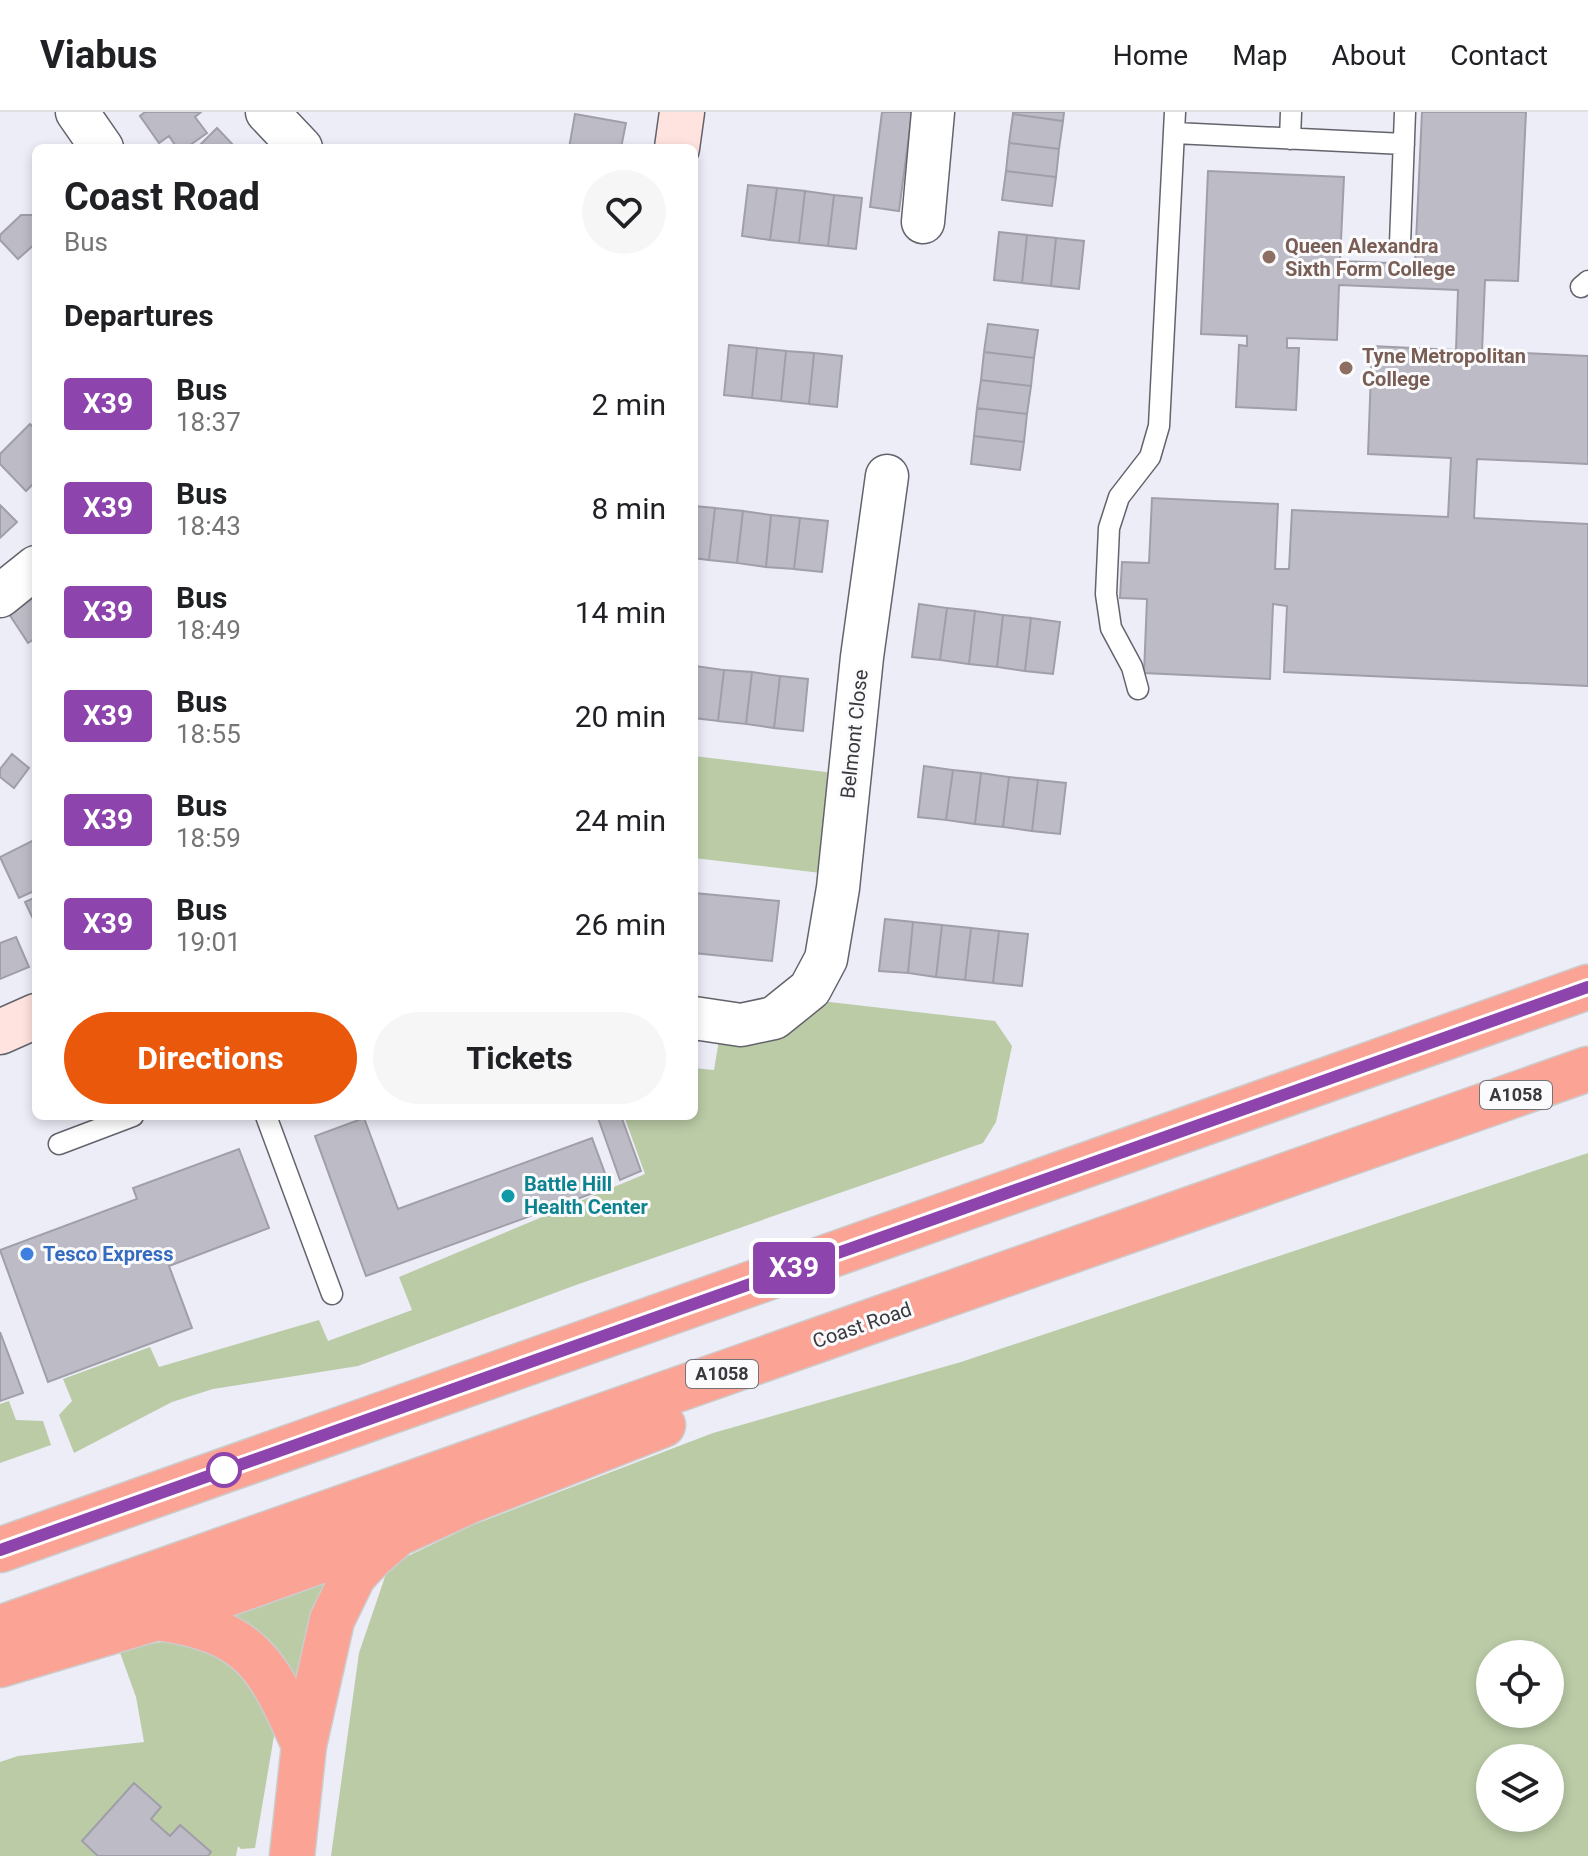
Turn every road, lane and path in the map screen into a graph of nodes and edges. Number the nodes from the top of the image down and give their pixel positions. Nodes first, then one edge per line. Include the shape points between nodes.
1 (77, 112) edge
2 (267, 112) edge
3 (682, 112) edge
4 (933, 112) edge
5 (1175, 112) edge
6 (1291, 112) edge
7 (1405, 112) edge
8 (1175, 133) junction
9 (1290, 139) junction
10 (99, 144) edge
11 (297, 144) edge
12 (678, 144) edge
13 (1404, 144) junction
14 (923, 222) dead end
15 (1400, 244) dead end
16 (887, 476) dead end
17 (32, 570) edge
18 (0, 596) edge
19 (1138, 689) dead end
20 (1588, 987) edge
21 (32, 1018) edge
22 (698, 1019) edge
23 (0, 1032) edge
24 (1588, 1069) edge
25 (122, 1120) edge
26 (267, 1120) edge
27 (1444, 1121) junction
28 (59, 1144) dead end
29 (332, 1294) dead end
30 (404, 1531) junction
31 (0, 1550) edge
32 (157, 1618) junction
33 (0, 1628) edge
34 (0, 1665) edge
35 (304, 1745) junction
36 (292, 1856) edge

1 - 10 street
2 - 11 street
3 - 12 street
4 - 14 street
5 - 8 lane
6 - 9 lane
7 - 13 lane
8 - 9 lane
8 - 19 lane via 1159,426 1150,457 1119,497 1109,528 1106,594 1111,628
9 - 13 lane
13 - 15 lane
16 - 22 street, Belmont Close via 826,959 810,989 774,1018 741,1025
17 - 18 street
20 - 31 highway
21 - 23 street
24 - 27 highway, Coast Road / A1058
25 - 28 lane
26 - 29 lane
27 - 30 highway
27 - 33 highway, Coast Road / A1058
30 - 32 highway
30 - 35 highway via 372,1556 343,1594 324,1648
32 - 34 highway
32 - 35 highway via 208,1628 248,1651 282,1696
35 - 36 highway

